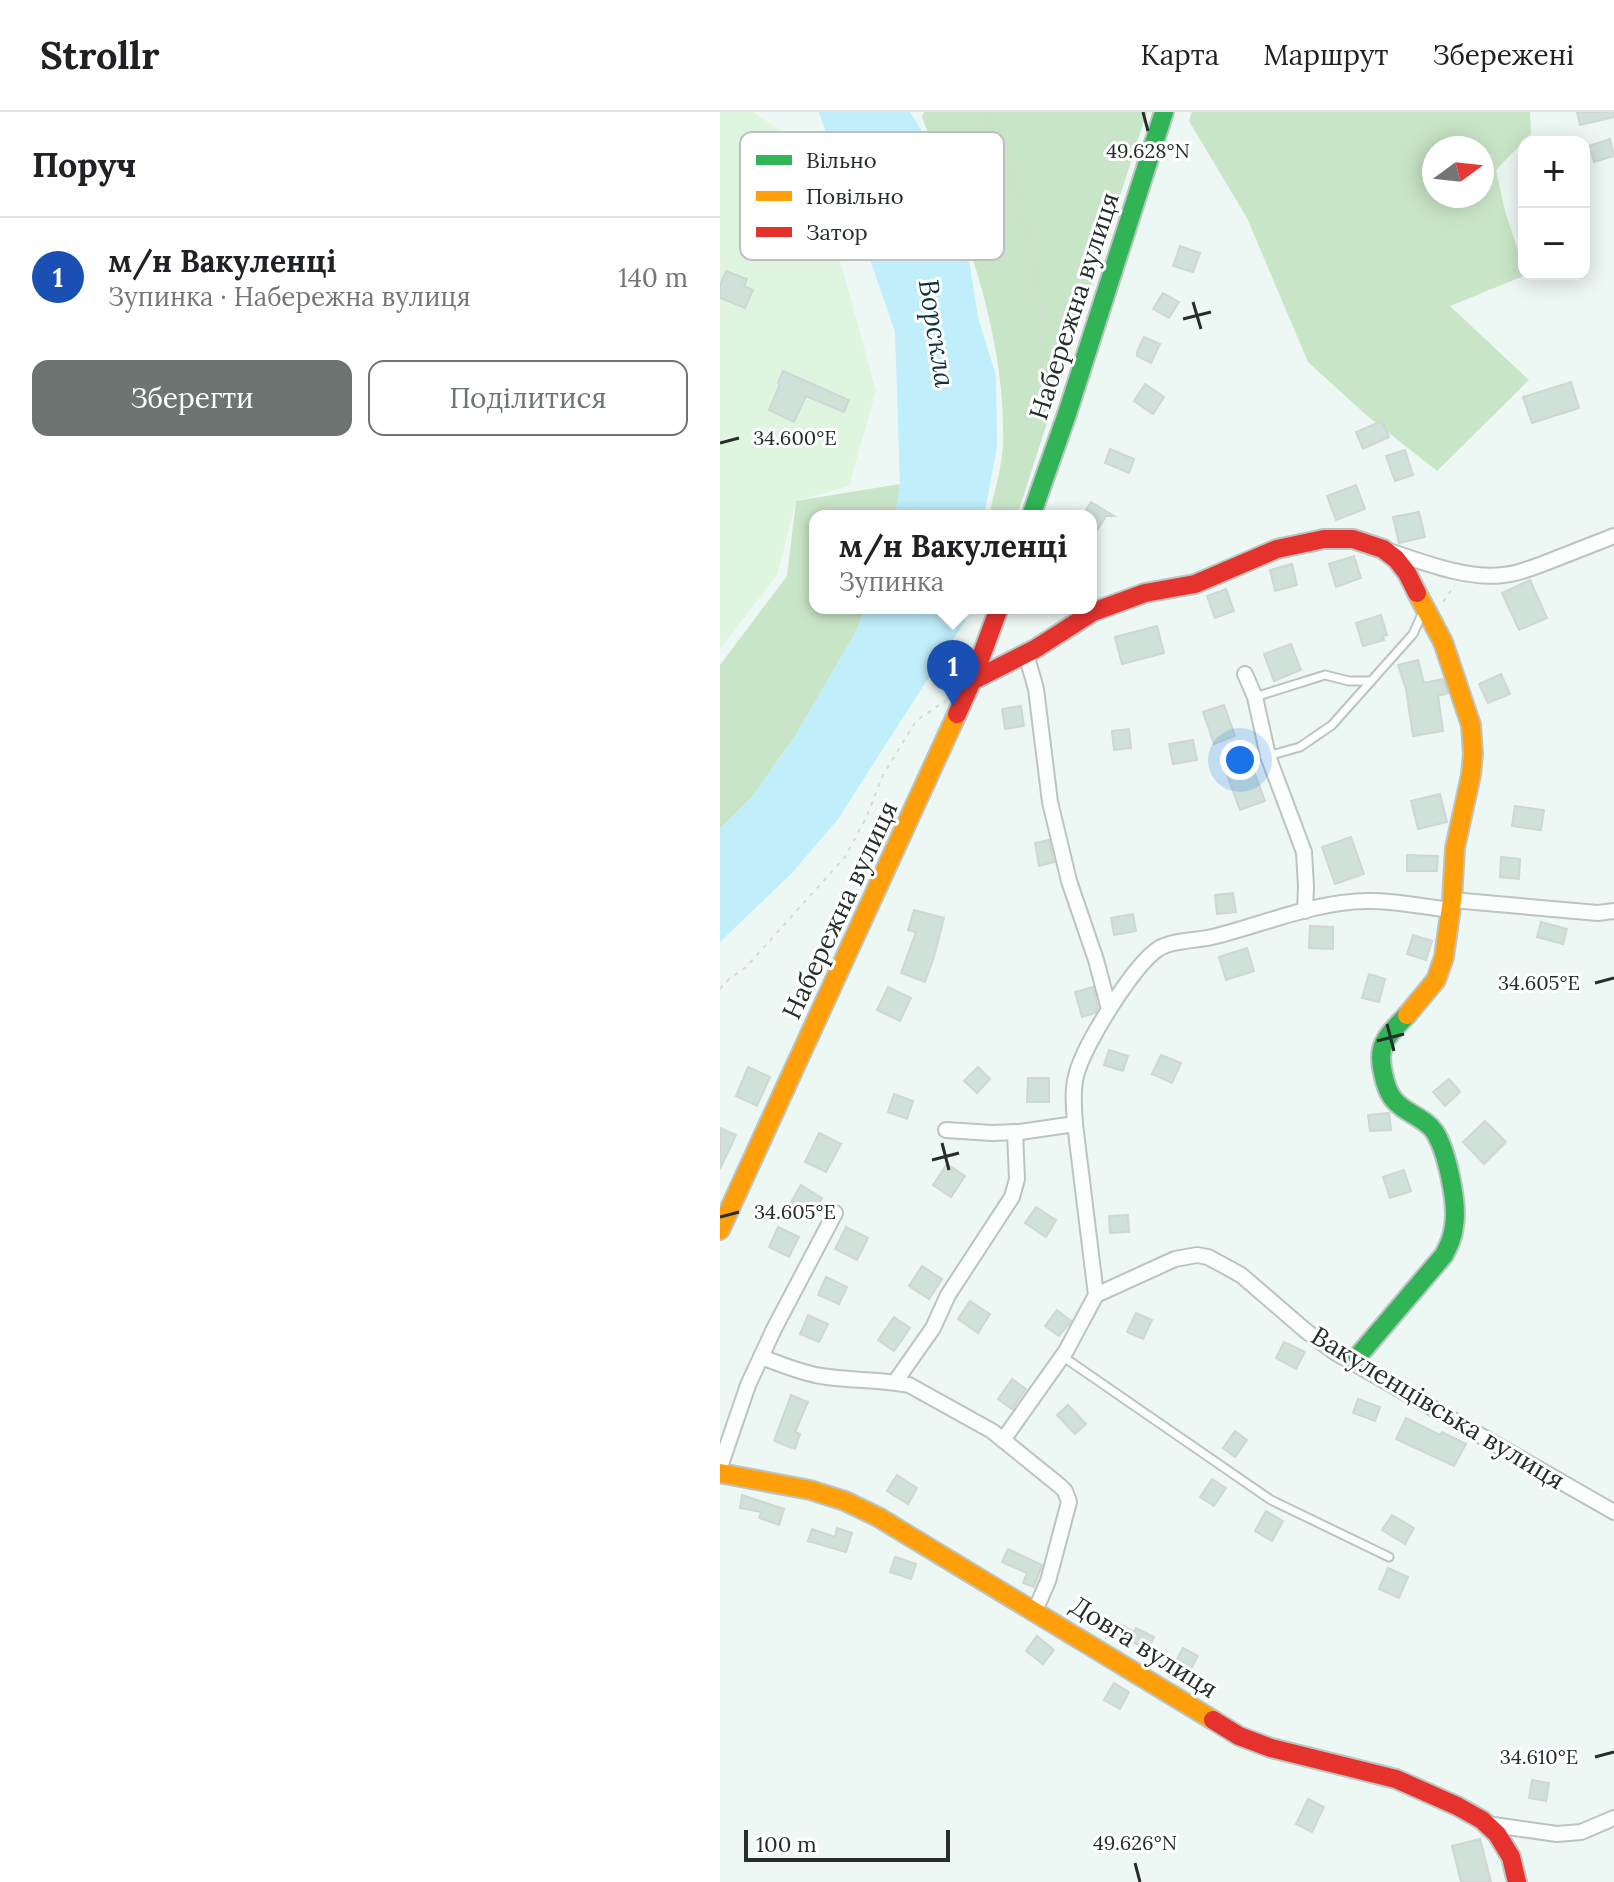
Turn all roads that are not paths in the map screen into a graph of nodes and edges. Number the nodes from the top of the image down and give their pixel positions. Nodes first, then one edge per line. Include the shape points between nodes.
1 (1164, 112) edge
2 (1033, 510) edge
3 (1614, 536) edge
4 (1383, 549) junction
5 (1424, 609) junction
6 (1097, 611) edge
7 (997, 614) edge
8 (1090, 614) edge
9 (1026, 654) junction
10 (1245, 674) dead end
11 (1371, 681) junction
12 (970, 687) junction
13 (1255, 697) junction
14 (1268, 756) junction
15 (1451, 905) junction
16 (1305, 911) junction
17 (1614, 911) edge
18 (1109, 1009) junction
19 (1075, 1124) junction
20 (946, 1130) dead end
21 (1015, 1132) junction
22 (835, 1213) dead end
23 (720, 1230) edge
24 (1096, 1295) junction
25 (1062, 1356) junction
26 (761, 1357) junction
27 (1353, 1362) junction
28 (895, 1382) junction
29 (1003, 1440) junction
30 (720, 1470) edge
31 (1614, 1512) edge
32 (1389, 1557) dead end
33 (1035, 1611) junction
34 (1614, 1818) edge
35 (1487, 1824) junction
36 (1517, 1882) edge

1 - 2 street, Набережна вулиця
3 - 4 street via 1502,576 1459,571
4 - 5 street via 1407,573
4 - 6 street via 1353,539 1324,539 1277,549 1195,584 1145,593
5 - 11 lane via 1413,634
5 - 15 street via 1443,642 1471,725 1471,775 1455,848
7 - 12 street, Набережна вулиця
8 - 9 street
9 - 12 street
9 - 18 street via 1036,689 1053,817
10 - 13 street
11 - 13 lane via 1325,675
11 - 14 lane via 1315,738
12 - 23 street, Набережна вулиця
13 - 14 street
14 - 16 street via 1304,852
15 - 16 street via 1366,901
15 - 17 street
15 - 27 street via 1436,980 1387,1037 1380,1061 1394,1101 1433,1130 1438,1140 1454,1198 1452,1238 1444,1255
16 - 18 street via 1158,949
18 - 19 street via 1076,1076
19 - 21 street
19 - 24 street
20 - 21 street
21 - 28 street via 1017,1179 1012,1197
22 - 26 street
24 - 25 street
24 - 27 street, Вакуленцівська вулиця via 1175,1259 1208,1257 1241,1275 1306,1331
25 - 29 street
25 - 32 lane via 1271,1500
26 - 28 street via 825,1377
26 - 30 street
27 - 31 street, Вакуленцівська вулиця
28 - 29 street via 930,1395
29 - 33 street via 1060,1486 1069,1502
30 - 33 street, Довга вулиця via 853,1505
33 - 35 street, Довга вулиця via 1239,1736 1396,1779
34 - 35 street via 1581,1832 1557,1834
35 - 36 street, Довга вулиця via 1511,1857

